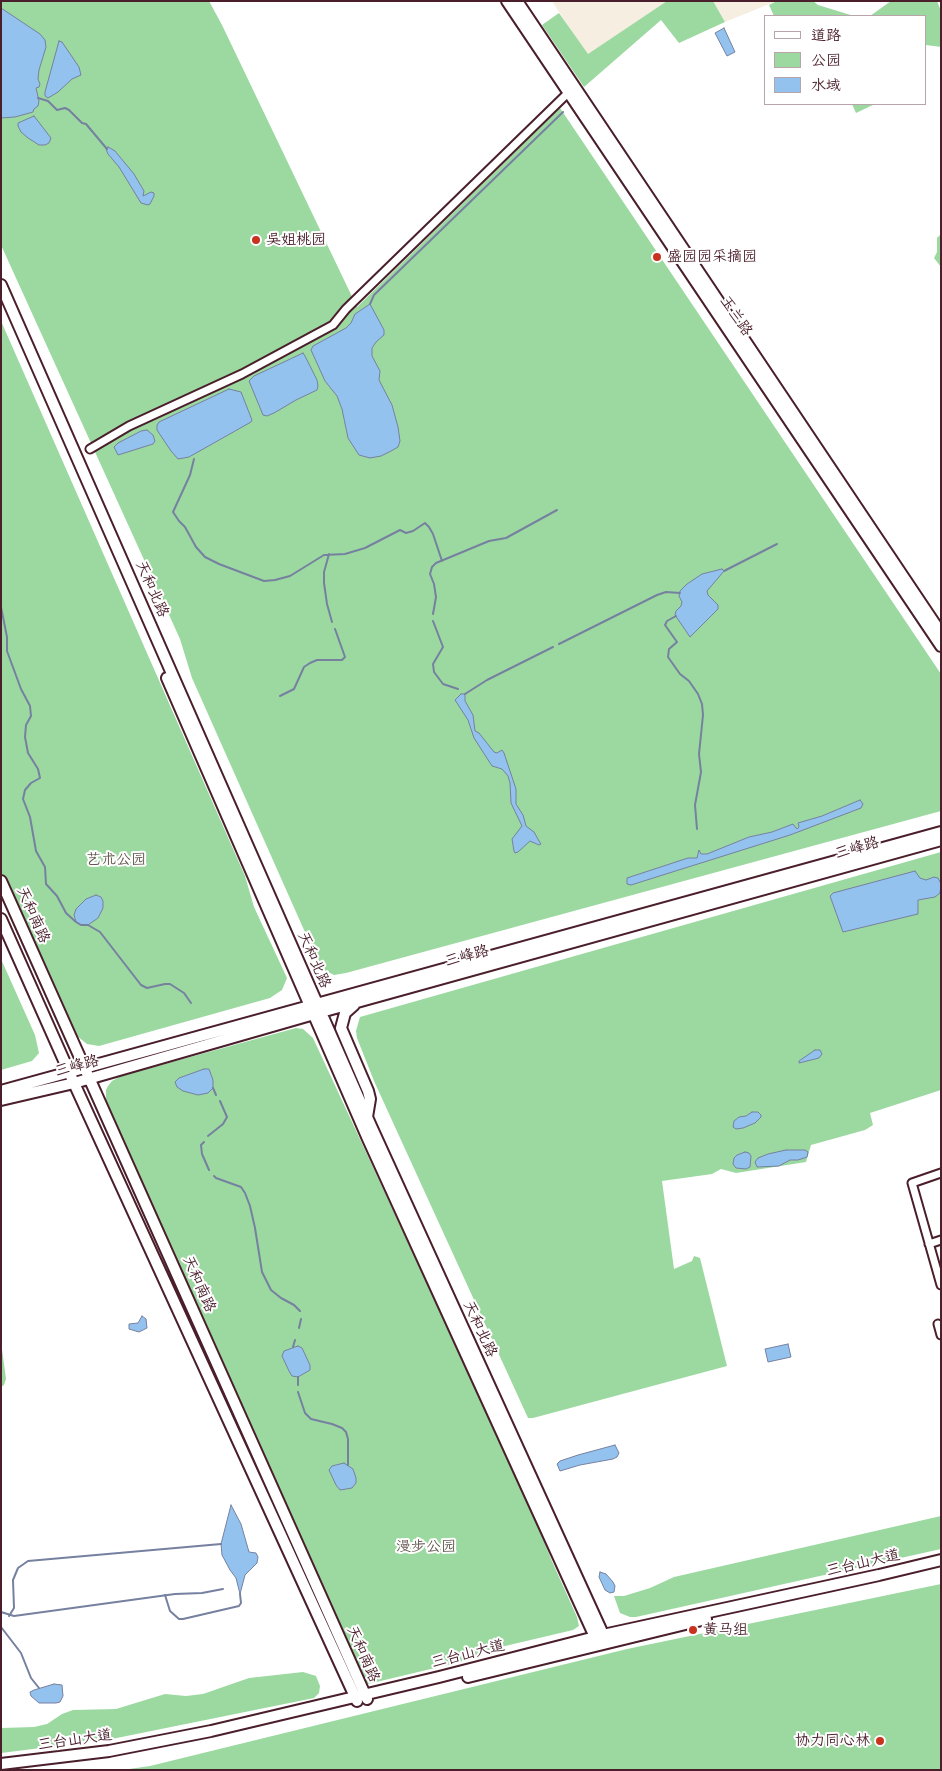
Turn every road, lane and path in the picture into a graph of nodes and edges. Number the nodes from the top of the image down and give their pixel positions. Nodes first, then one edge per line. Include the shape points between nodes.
1 (507, 1) edge
2 (517, 1) edge
3 (571, 90) junction
4 (1, 285) edge
5 (1, 302) edge
6 (90, 449) dead end
7 (941, 633) edge
8 (941, 646) edge
9 (941, 832) edge
10 (941, 840) edge
11 (1, 881) edge
12 (1, 919) edge
13 (356, 1002) junction
14 (316, 1009) junction
15 (88, 1073) junction
16 (72, 1078) junction
17 (1, 1091) edge
18 (1, 1100) edge
19 (367, 1118) junction
20 (941, 1173) edge
21 (941, 1240) edge
22 (929, 1244) junction
23 (941, 1285) edge
24 (938, 1324) dead end
25 (941, 1335) edge
26 (941, 1560) edge
27 (941, 1566) edge
28 (601, 1640) junction
29 (361, 1698) junction
30 (1, 1764) edge
31 (1, 1769) edge

1 - 3 street, 玉兰路
2 - 3 street, 玉兰路
3 - 6 street via 328,329 242,374 129,426
3 - 7 street, 玉兰路
3 - 8 street, 玉兰路
4 - 14 street, 天和北路
5 - 14 street, 天和北路
9 - 14 street, 三峰路 via 538,942
10 - 13 street, 三峰路
11 - 15 street, 天和南路
12 - 16 street, 天和南路
13 - 14 street, 三峰路
13 - 19 street via 344,1013 341,1028 368,1090
14 - 15 street, 三峰路
14 - 19 street, 天和北路
14 - 28 street, 天和北路 via 368,1139
15 - 16 street, 三峰路
15 - 29 street, 天和南路
16 - 17 street, 三峰路
16 - 18 street, 三峰路
16 - 29 street, 天和南路
19 - 28 street, 天和北路
20 - 22 street via 912,1183
21 - 22 street
22 - 23 street
24 - 25 street
26 - 28 street, 三台山大道
27 - 28 street, 三台山大道
28 - 29 street, 三台山大道
29 - 30 street, 三台山大道 via 109,1751
29 - 31 street, 三台山大道 via 188,1741 113,1755

